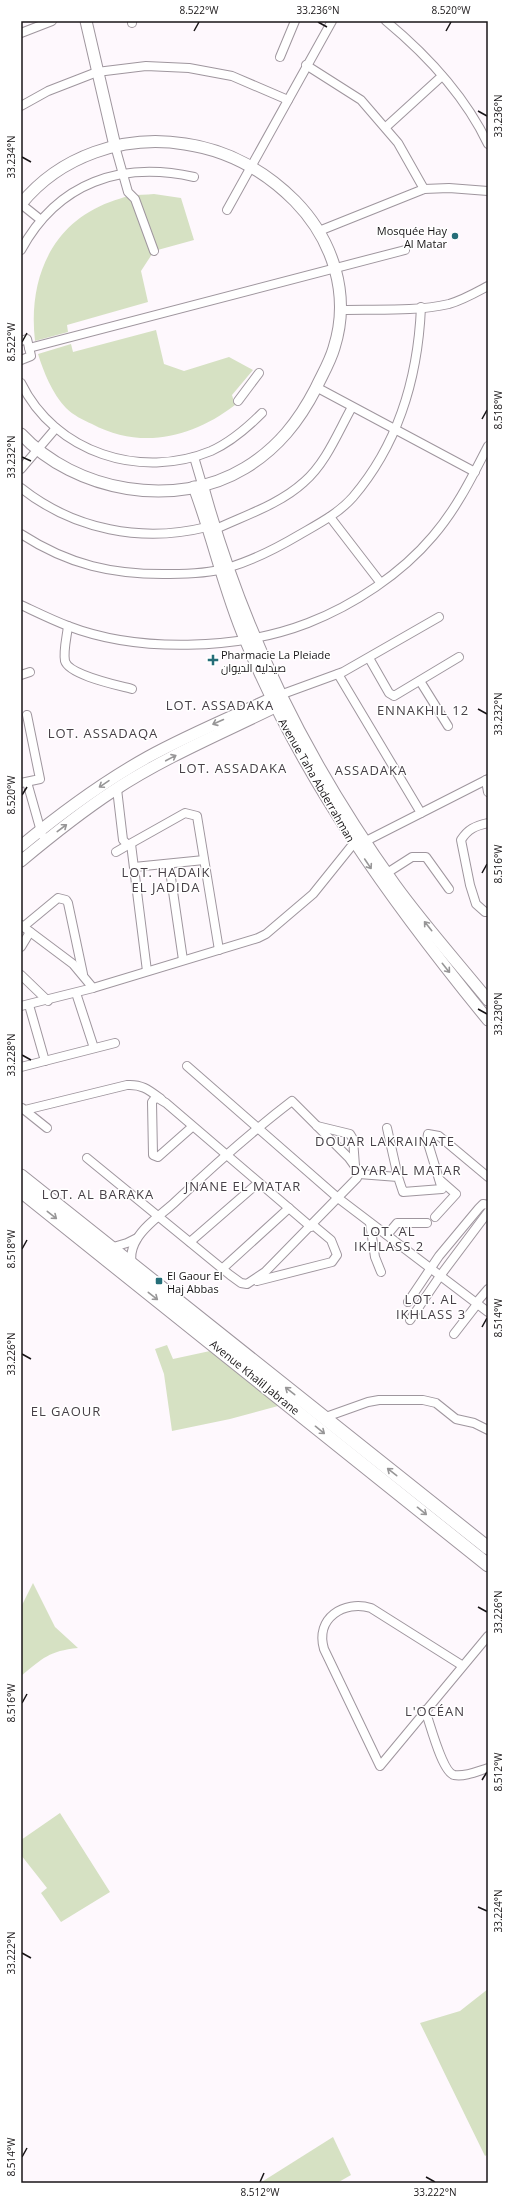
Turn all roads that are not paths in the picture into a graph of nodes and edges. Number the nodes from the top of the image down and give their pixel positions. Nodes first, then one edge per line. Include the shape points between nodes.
1 (52, 21) edge
2 (86, 21) edge
3 (295, 21) edge
4 (332, 21) edge
5 (387, 21) edge
6 (21, 33) edge
7 (280, 57) dead end
8 (306, 65) junction
9 (97, 72) junction
10 (442, 76) junction
11 (288, 100) junction
12 (21, 106) edge
13 (386, 127) junction
14 (488, 144) edge
15 (115, 146) junction
16 (252, 167) junction
17 (122, 174) junction
18 (194, 177) dead end
19 (424, 189) junction
20 (488, 191) edge
21 (21, 204) edge
22 (227, 210) dead end
23 (41, 220) junction
24 (319, 231) junction
25 (21, 250) edge
26 (405, 250) dead end
27 (154, 251) dead end
28 (336, 268) junction
29 (488, 286) edge
30 (421, 307) junction
31 (341, 310) junction
32 (21, 341) edge
33 (29, 348) junction
34 (21, 360) edge
35 (259, 373) dead end
36 (21, 383) edge
37 (316, 387) junction
38 (238, 401) dead end
39 (352, 407) junction
40 (262, 413) dead end
41 (56, 428) junction
42 (396, 430) junction
43 (21, 434) edge
44 (488, 446) edge
45 (38, 449) junction
46 (194, 457) junction
47 (21, 469) edge
48 (475, 472) junction
49 (198, 486) junction
50 (21, 488) edge
51 (330, 517) junction
52 (211, 528) junction
53 (21, 534) edge
54 (224, 569) junction
55 (380, 582) junction
56 (21, 605) edge
57 (439, 617) dead end
58 (68, 626) junction
59 (249, 638) junction
60 (459, 657) dead end
61 (369, 658) junction
62 (30, 672) dead end
63 (338, 674) junction
64 (21, 675) edge
65 (420, 681) junction
66 (132, 689) dead end
67 (278, 701) junction
68 (27, 715) dead end
69 (448, 726) dead end
70 (487, 780) edge
71 (24, 783) edge
72 (117, 789) junction
73 (488, 792) edge
74 (421, 813) junction
75 (353, 821) junction
76 (488, 823) edge
77 (343, 827) junction
78 (40, 831) junction
79 (366, 841) junction
80 (44, 842) junction
81 (354, 843) junction
82 (130, 845) junction
83 (21, 846) edge
84 (116, 852) dead end
85 (204, 860) junction
86 (21, 861) edge
87 (169, 864) junction
88 (134, 867) junction
89 (387, 872) junction
90 (449, 889) dead end
91 (488, 912) edge
92 (25, 928) edge
93 (21, 948) edge
94 (219, 950) junction
95 (183, 960) junction
96 (147, 971) junction
97 (83, 974) junction
98 (21, 975) edge
99 (93, 988) junction
100 (76, 993) junction
101 (488, 1000) edge
102 (48, 1001) junction
103 (25, 1005) edge
104 (488, 1020) edge
105 (116, 1043) dead end
106 (94, 1048) junction
107 (45, 1061) junction
108 (188, 1066) dead end
109 (21, 1067) edge
110 (161, 1099) junction
111 (23, 1109) edge
112 (317, 1126) junction
113 (192, 1127) junction
114 (258, 1127) junction
115 (46, 1128) dead end
116 (387, 1128) dead end
117 (226, 1155) junction
118 (87, 1158) dead end
119 (355, 1166) junction
120 (359, 1174) junction
121 (21, 1176) edge
122 (398, 1176) junction
123 (488, 1177) edge
124 (440, 1180) junction
125 (258, 1183) junction
126 (21, 1191) edge
127 (338, 1198) junction
128 (487, 1202) edge
129 (289, 1208) junction
130 (488, 1212) edge
131 (159, 1216) junction
132 (435, 1217) dead end
133 (370, 1223) junction
134 (426, 1223) dead end
135 (312, 1226) junction
136 (387, 1235) junction
137 (137, 1238) junction
138 (190, 1242) junction
139 (110, 1248) junction
140 (132, 1266) junction
141 (222, 1269) junction
142 (431, 1269) junction
143 (381, 1272) dead end
144 (440, 1276) junction
145 (252, 1282) junction
146 (488, 1288) edge
147 (408, 1302) dead end
148 (477, 1303) junction
149 (488, 1312) edge
150 (410, 1320) dead end
151 (454, 1334) dead end
152 (315, 1416) junction
153 (488, 1430) edge
154 (488, 1548) edge
155 (488, 1565) edge
156 (488, 1636) edge
157 (463, 1666) junction
158 (425, 1710) junction
159 (488, 1768) edge

1 - 6 street
2 - 9 street
3 - 7 street
4 - 8 street
5 - 10 street
8 - 11 street
8 - 13 street via 361,100
9 - 11 street via 146,66 190,68 232,76
9 - 12 street via 48,91
9 - 15 street
10 - 13 street
10 - 14 street via 479,126
11 - 16 street
13 - 19 street via 413,167
15 - 16 street via 145,142 184,144 224,154
15 - 17 street
15 - 21 street via 89,154 63,167
16 - 22 street
16 - 24 street via 288,194
17 - 18 street via 144,171 169,172
17 - 23 street via 97,181 76,191
17 - 27 street via 128,192 135,199
19 - 20 street
19 - 24 street
21 - 23 street
23 - 25 street
24 - 28 street
26 - 28 street
28 - 31 street
28 - 33 street
29 - 30 street via 459,300
30 - 31 street
30 - 42 street via 415,366
31 - 37 street via 334,348
32 - 33 street via 27,339
33 - 34 street via 31,356
35 - 38 street
36 - 41 street via 38,410
37 - 39 street
37 - 49 street via 300,416 276,445 243,469
39 - 42 street
39 - 52 street via 320,464 306,481 287,495
40 - 46 street via 234,438
41 - 45 street
41 - 46 street via 95,452 118,459 141,463 165,463
42 - 48 street
42 - 51 street via 364,483 351,499
43 - 45 street
44 - 48 street
45 - 47 street
45 - 49 street via 69,470 109,485 152,490
46 - 49 street
48 - 55 street via 462,498 433,537
49 - 52 street, Avenue Taha Abderrahman
50 - 52 street via 46,506 69,518 105,529 157,533
51 - 54 street via 283,544
51 - 55 street
52 - 54 street, Avenue Taha Abderrahman
53 - 54 street via 58,555 87,566 112,571 138,575 182,574
54 - 59 street, Avenue Taha Abderrahman
55 - 59 street via 348,604 308,623
56 - 58 street
57 - 61 street
58 - 59 street via 104,637 184,646
58 - 66 street via 65,659 68,667 78,673
59 - 67 street, Avenue Taha Abderrahman
60 - 65 street
61 - 63 street
61 - 65 street via 391,695 398,695
62 - 64 street
63 - 67 street
63 - 74 street
65 - 69 street
72 -> 67 street
67 - 75 street, Avenue Taha Abderrahman
67 - 77 street, Avenue Taha Abderrahman
67 -> 78 street via 208,727 148,758 80,800
68 - 71 street via 40,779
70 - 73 street
70 - 74 street
71 - 78 street
80 -> 72 street
72 - 82 street via 123,840
74 - 79 street
75 - 77 street
75 - 79 street, Avenue Taha Abderrahman
76 - 91 street via 475,826 461,840 476,904
77 - 81 street, Avenue Taha Abderrahman
78 - 80 street
78 - 83 street
79 - 89 street, Avenue Taha Abderrahman
80 - 86 street
81 - 94 street via 313,894 266,934 250,942
81 -> 104 street, Avenue Taha Abderrahman via 410,923
82 - 84 street
82 - 85 street via 189,813 197,816
82 - 88 street
85 - 87 street
85 - 94 street
87 - 88 street
87 - 95 street
88 - 96 street
89 - 90 street via 412,857 426,857
101 -> 89 street, Avenue Taha Abderrahman
92 - 93 street
92 - 97 street
92 - 97 street via 58,898 66,900
94 - 95 street
95 - 96 street
96 - 99 street
97 - 99 street
98 - 102 street
99 - 100 street
100 - 102 street
100 - 106 street
102 - 103 street
103 - 107 street
105 - 106 street
106 - 107 street
107 - 109 street
108 - 114 street
110 - 111 street via 146,1088 127,1085
110 - 113 street
110 - 113 street via 154,1098 152,1102 154,1157 164,1153
111 - 115 street
112 - 114 street via 292,1102
112 - 119 street
112 - 119 street via 350,1134 353,1139
113 - 117 street
114 - 117 street
114 - 127 street
116 - 122 street
117 - 125 street
117 - 131 street
118 - 131 street
119 - 120 street
120 - 122 street
120 - 127 street
121 - 139 main road, Avenue Khalil Jabrane
122 - 124 street via 403,1192 442,1189
123 - 124 street via 439,1136 428,1134 427,1140
124 - 132 street via 456,1194
125 - 129 street
125 - 138 street
126 -> 152 main road, Avenue Khalil Jabrane
127 - 133 street
127 - 135 street
128 - 142 street via 479,1208
129 - 135 street
129 - 141 street
130 - 144 street
131 - 137 street
131 - 138 street
133 - 136 street
133 - 143 street via 371,1242
134 - 136 street via 397,1223
135 - 145 street via 266,1272
135 - 145 street via 331,1240 336,1259
136 - 142 street
137 - 139 street
137 - 140 street via 132,1251
138 - 141 street
139 - 140 main road, Avenue Khalil Jabrane
152 -> 140 main road, Avenue Khalil Jabrane
141 - 145 street via 241,1283
142 - 144 street
142 - 147 street
144 - 148 street
144 - 150 street
146 - 148 street
148 - 149 street
148 - 151 street
152 - 153 street via 379,1400 422,1400 436,1403 456,1420 474,1422
154 -> 152 main road, Avenue Khalil Jabrane
152 -> 155 main road, Avenue Khalil Jabrane
156 - 157 street
157 - 158 street
157 - 158 street via 372,1608 359,1605 347,1607 328,1619 321,1638 324,1649 380,1766
158 - 159 street via 449,1772 453,1775 464,1775

